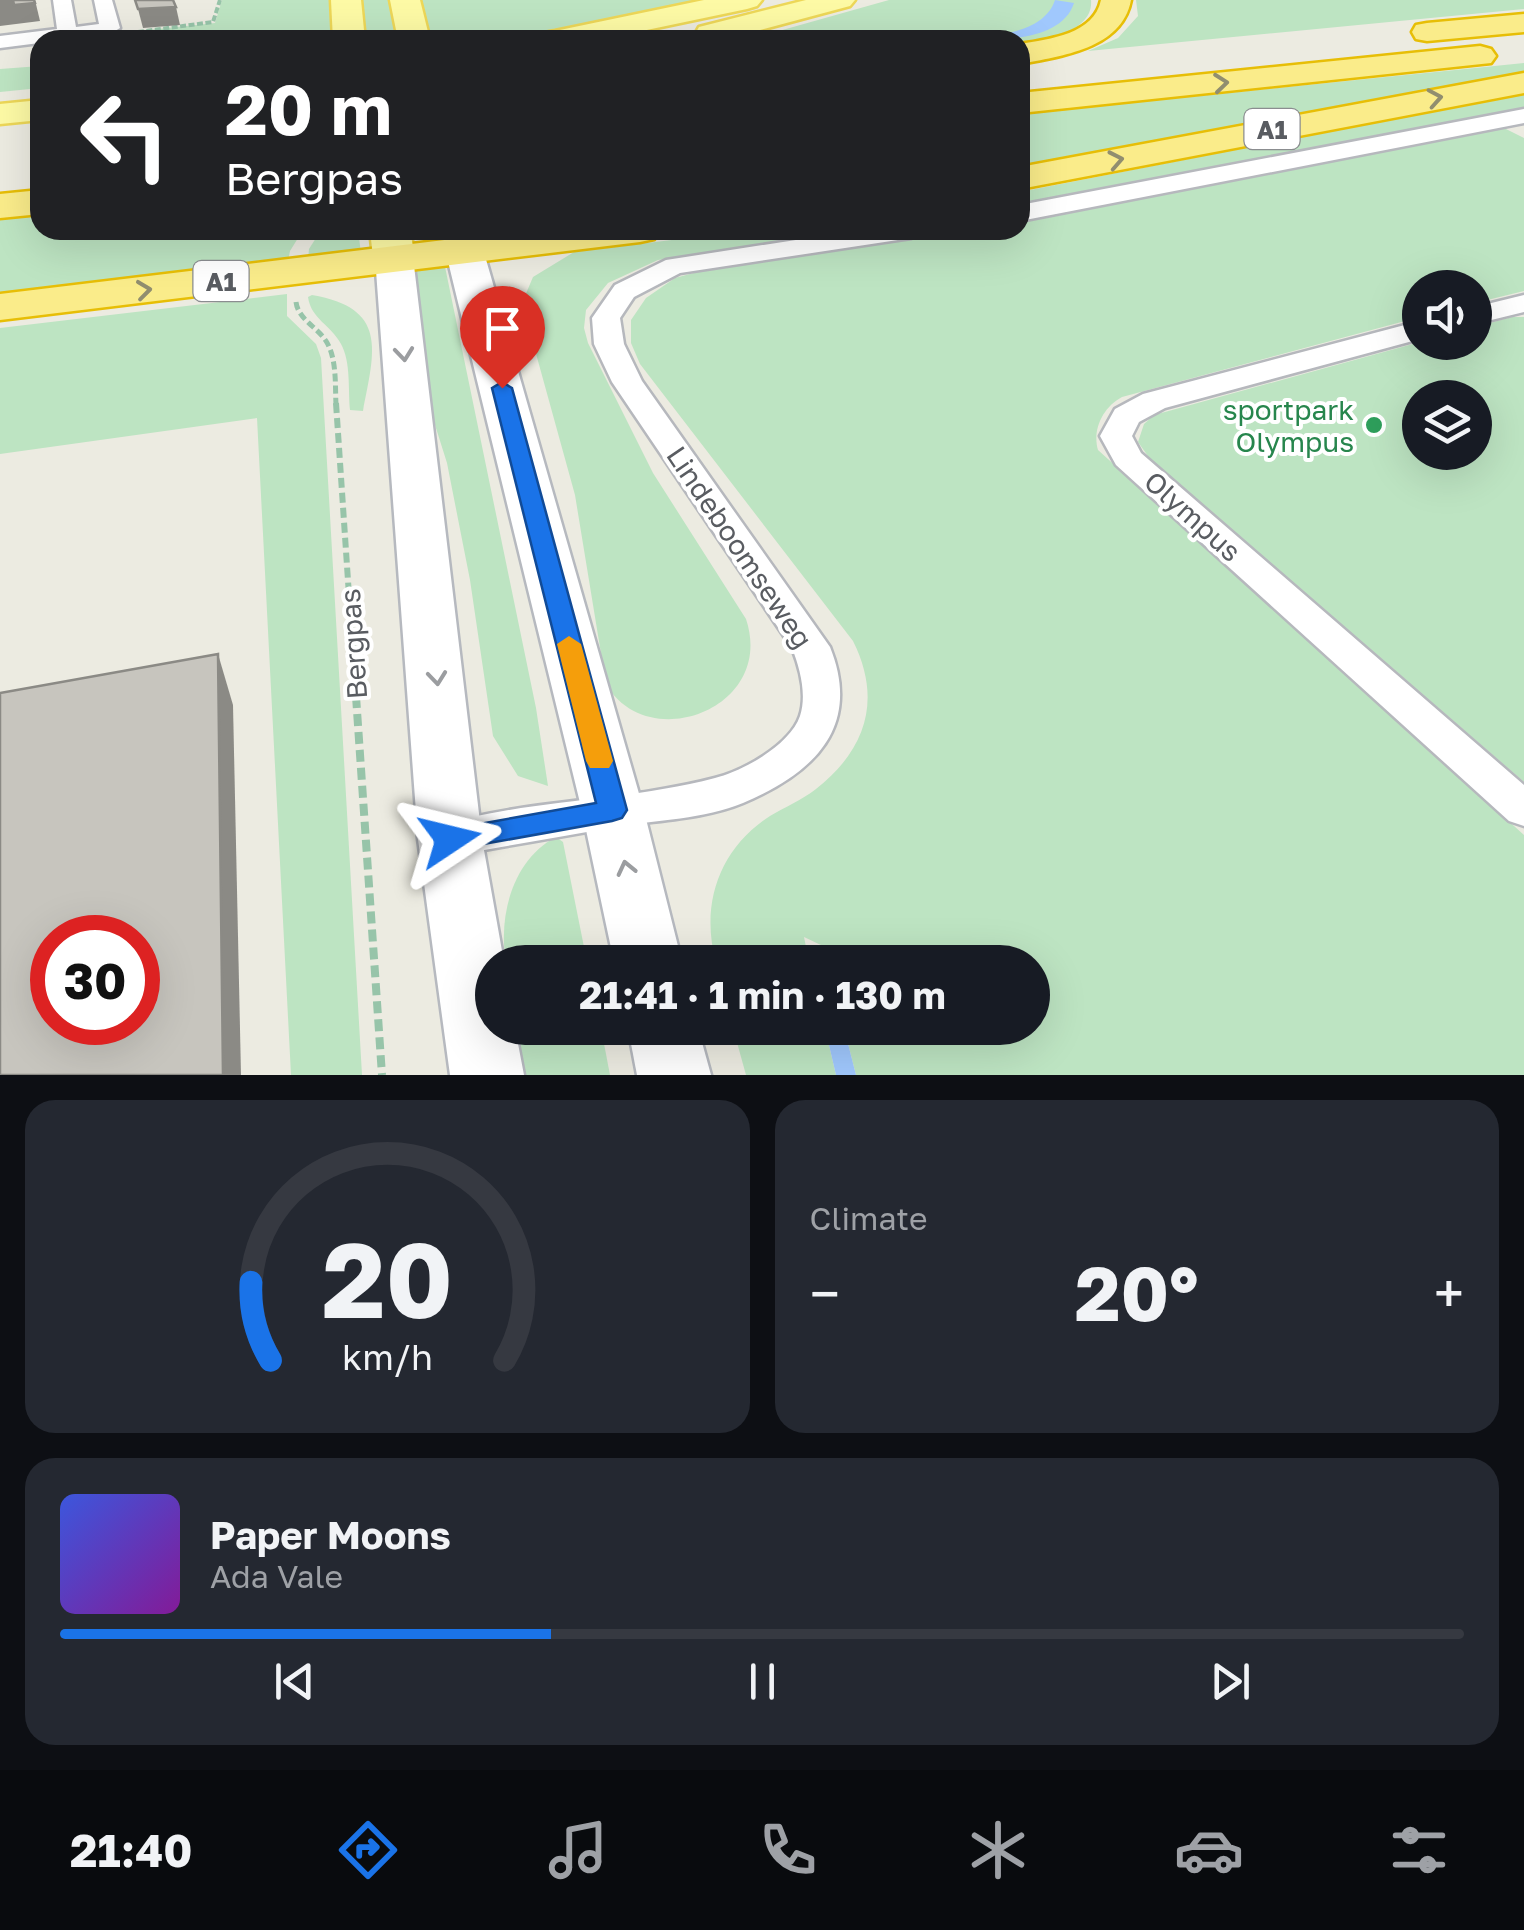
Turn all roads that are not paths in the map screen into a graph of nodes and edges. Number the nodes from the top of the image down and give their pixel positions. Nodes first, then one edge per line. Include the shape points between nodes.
1 (62, 0) edge
2 (103, 0) edge
3 (346, 0) edge
4 (406, 0) edge
5 (747, 0) edge
6 (840, 0) edge
7 (1116, 0) edge
8 (1524, 23) edge
9 (66, 30) edge
10 (96, 30) edge
11 (348, 30) edge
12 (412, 30) edge
13 (603, 30) edge
14 (718, 30) edge
15 (30, 38) edge
16 (0, 42) edge
17 (1030, 51) edge
18 (1524, 52) edge
19 (1030, 71) edge
20 (1524, 83) edge
21 (30, 93) edge
22 (0, 96) edge
23 (1030, 102) edge
24 (30, 111) edge
25 (0, 114) edge
26 (1524, 116) edge
27 (1030, 176) edge
28 (30, 203) edge
29 (0, 206) edge
30 (1030, 211) edge
31 (461, 240) edge
32 (845, 240) edge
33 (392, 244) edge
34 (1524, 303) edge
35 (0, 307) edge
36 (1492, 311) edge
37 (1402, 335) edge
38 (612, 810) junction
39 (1524, 810) edge
40 (450, 839) junction
41 (644, 945) edge
42 (667, 1045) edge
43 (486, 1075) edge
44 (674, 1075) edge

1 - 9 street
2 - 10 street via 110,28
3 - 11 main road
4 - 12 main road
5 - 13 main road
6 - 14 main road
7 - 17 highway via 1104,26
8 - 19 highway
15 - 16 street
23 -> 18 highway, A1
27 -> 20 highway, A1
21 - 22 main road
24 - 25 main road
26 - 30 street
28 - 29 highway
31 - 33 highway, A1
31 - 38 main road
32 - 38 street, Lindeboomseweg via 674,266 640,281 609,310 608,344 616,364 811,647 824,696 805,742 778,766 727,792
35 -> 33 highway, A1 via 298,272
33 -> 40 main road
34 - 36 street
37 - 39 street, Olympus via 1154,401 1126,416 1116,436 1128,458
38 - 40 street, Lindeboomseweg
41 -> 38 main road
40 - 43 main road
42 - 44 main road

